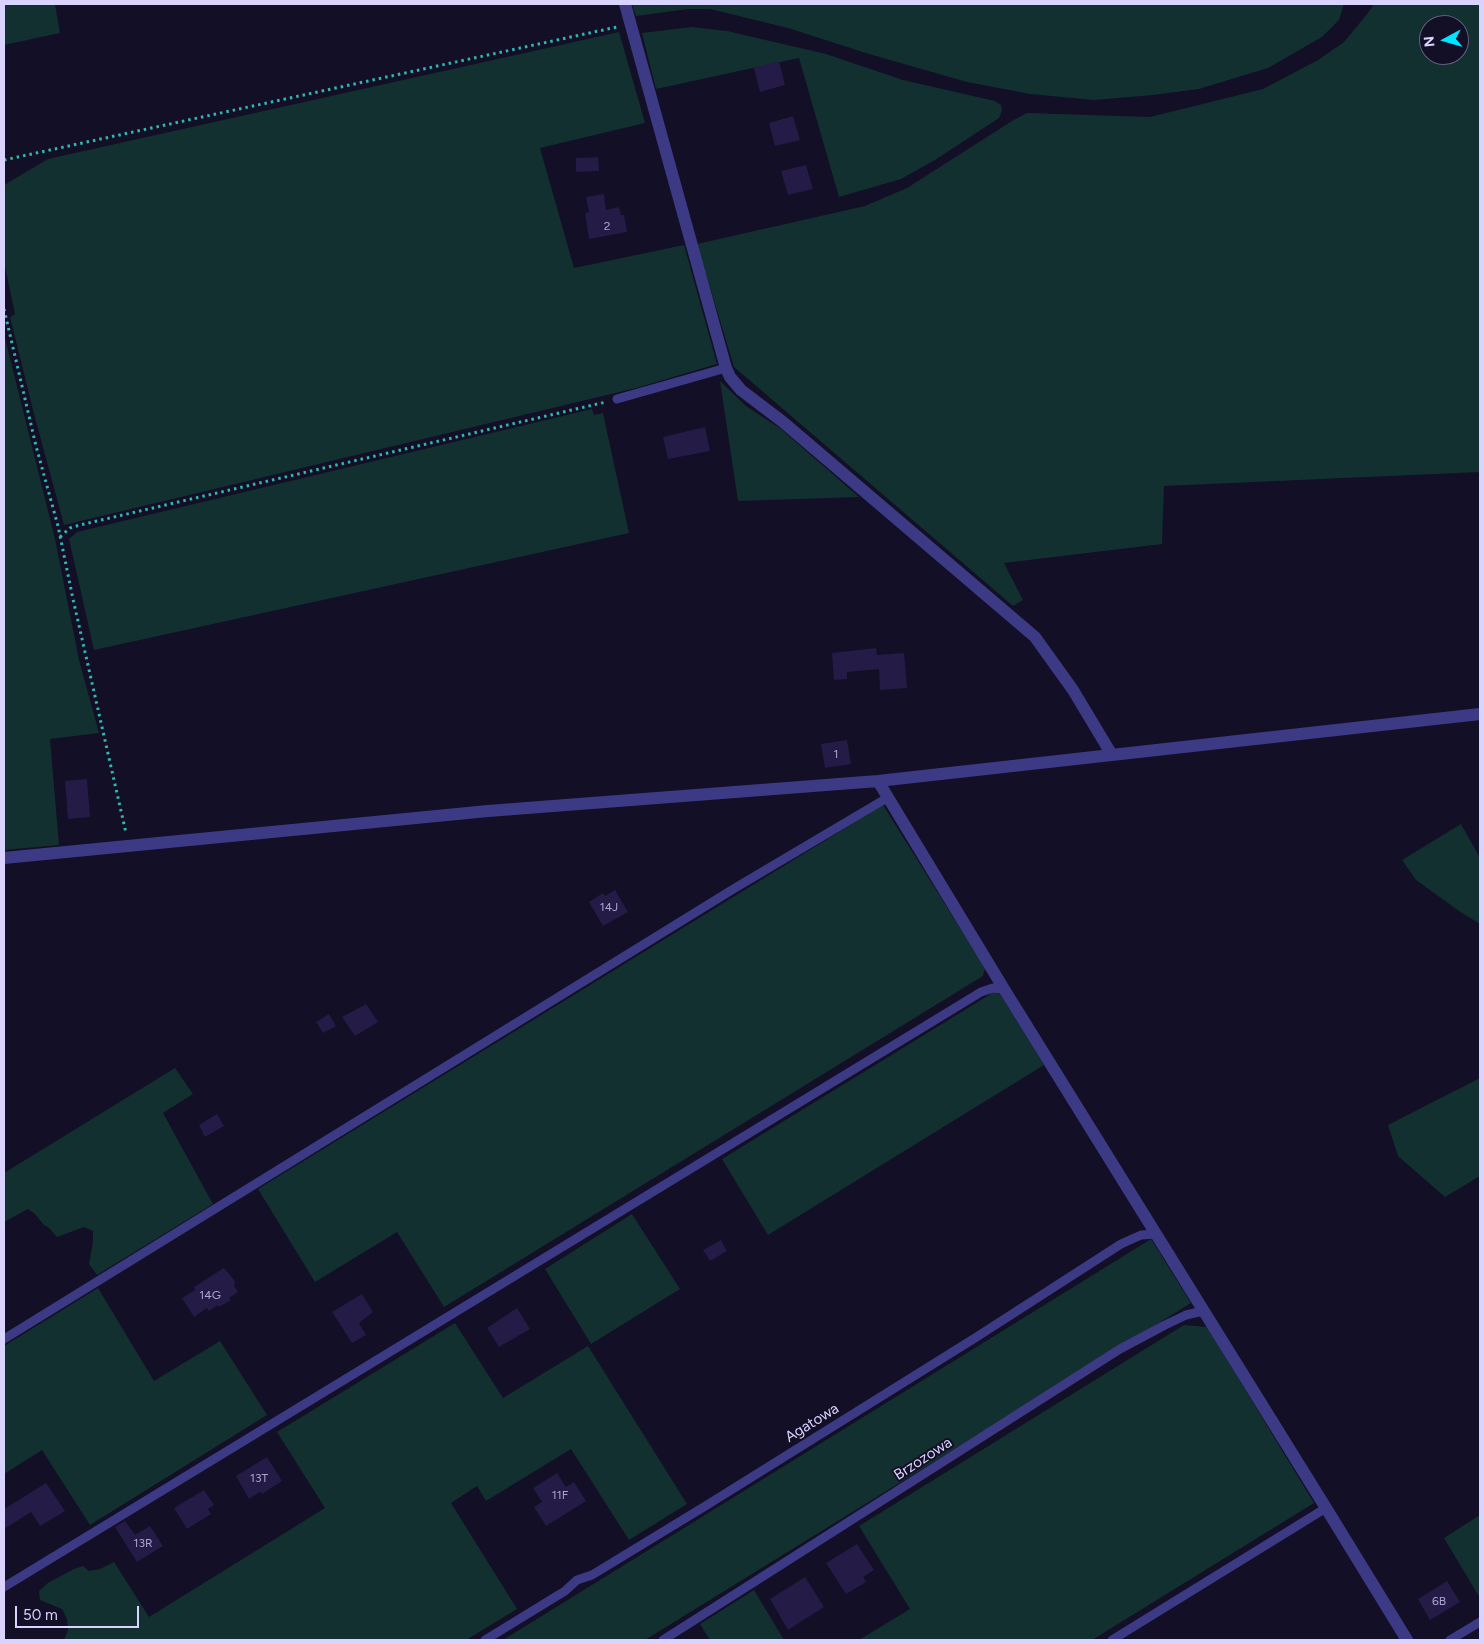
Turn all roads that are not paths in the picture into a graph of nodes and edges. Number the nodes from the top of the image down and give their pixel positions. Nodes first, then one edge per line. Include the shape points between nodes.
1 (625, 4) edge
2 (726, 368) junction
3 (617, 399) road end
4 (1480, 714) edge
5 (1112, 754) junction
6 (878, 781) junction
7 (887, 798) junction
8 (4, 858) edge
9 (1004, 989) junction
10 (1155, 1234) junction
11 (1204, 1311) junction
12 (4, 1339) edge
13 (1326, 1508) junction
14 (4, 1587) edge
15 (1480, 1622) edge
16 (485, 1640) edge
17 (663, 1640) edge
18 (1112, 1640) edge
19 (1407, 1640) edge
20 (1450, 1640) edge

1 - 2 street
2 - 3 lane
2 - 5 street via 741,390 1035,637 1073,690
4 - 5 street
5 - 6 street
6 - 7 street
6 - 8 street via 488,811
7 - 9 street
7 - 12 lane via 735,888
9 - 10 street
9 - 14 lane via 980,992
10 - 11 street
10 - 16 lane, Agatowa via 1141,1235 1121,1244 707,1505 577,1580 565,1591
11 - 13 street
11 - 17 lane, Brzozowa via 1165,1324 1120,1349
13 - 18 lane
13 - 19 street
15 - 20 lane

